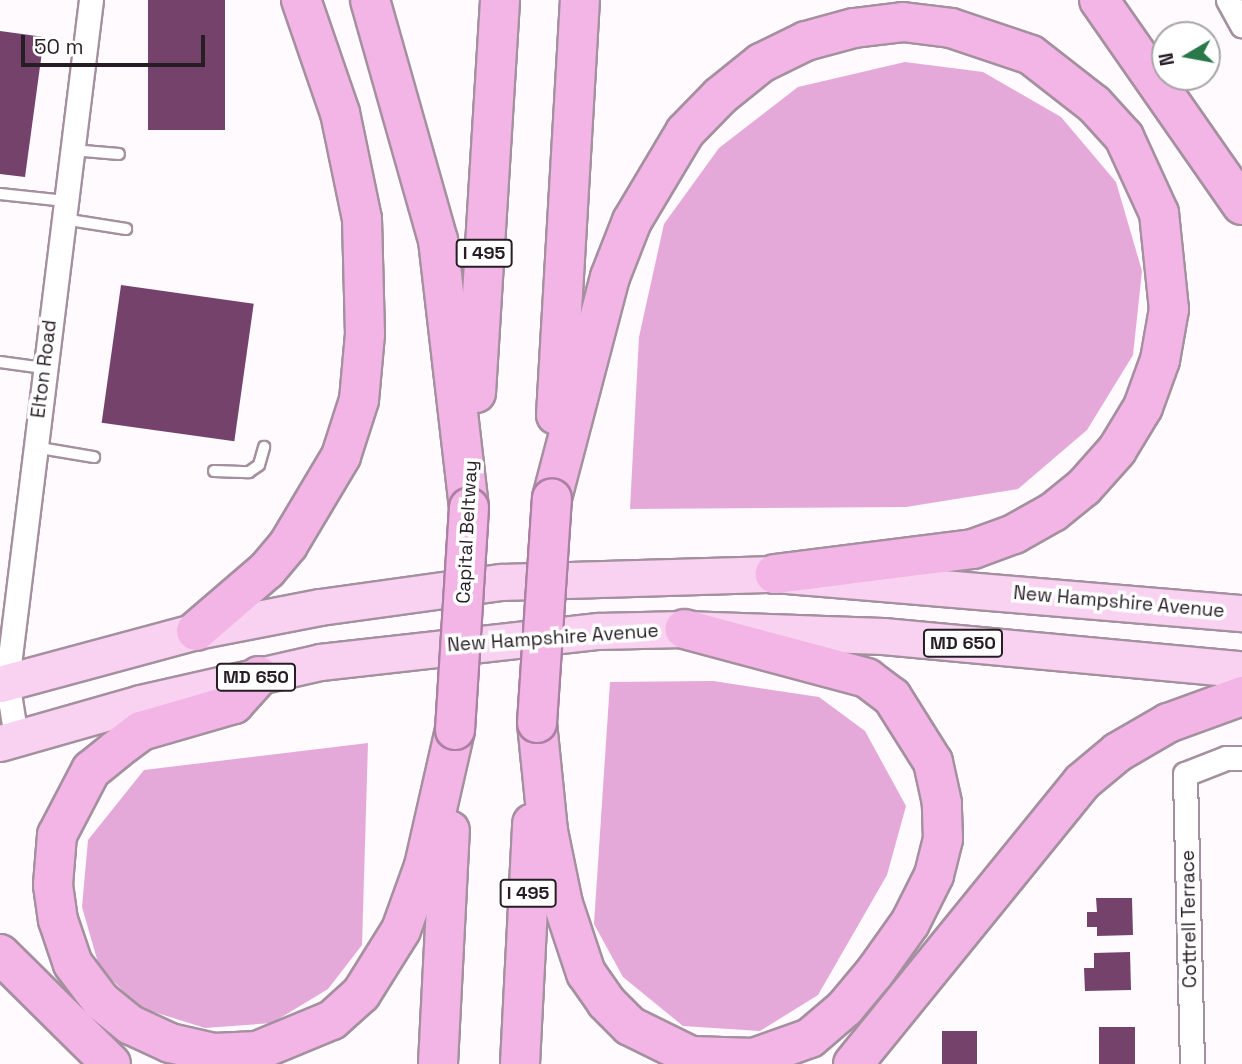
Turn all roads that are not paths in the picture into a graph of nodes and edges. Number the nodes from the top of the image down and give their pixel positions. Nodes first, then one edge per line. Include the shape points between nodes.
1 (91, 0) edge
2 (301, 0) edge
3 (370, 0) edge
4 (500, 0) edge
5 (580, 0) edge
6 (1099, 0) edge
7 (1122, 0) edge
8 (1228, 0) edge
9 (1242, 25) edge
10 (72, 150) junction
11 (119, 154) dead end
12 (1216, 172) junction
13 (0, 194) edge
14 (1242, 205) edge
15 (65, 210) junction
16 (126, 229) dead end
17 (0, 362) edge
18 (44, 368) junction
19 (34, 447) junction
20 (264, 447) dead end
21 (94, 457) dead end
22 (215, 471) dead end
23 (552, 498) junction
24 (469, 507) junction
25 (775, 574) junction
26 (1242, 613) edge
27 (684, 629) junction
28 (196, 631) junction
29 (1242, 669) edge
30 (259, 676) junction
31 (4, 682) edge
32 (1242, 696) edge
33 (537, 723) junction
34 (455, 730) junction
35 (8, 740) edge
36 (1242, 758) edge
37 (0, 954) edge
38 (111, 1064) edge
39 (438, 1064) edge
40 (520, 1064) edge
41 (853, 1064) edge
42 (1192, 1064) edge

1 - 10 street, Elton Road
2 - 28 highway via 340,113 362,219 365,309 359,400 341,456 288,545 267,570
3 - 24 highway via 438,240
4 - 24 highway, Capital Beltway / I 495
5 - 23 highway, I 495
6 - 12 highway
7 - 12 highway
8 - 9 street
10 - 11 lane
10 - 15 street, Elton Road
12 - 14 highway
13 - 15 lane
15 - 16 lane
15 - 18 street, Elton Road
17 - 18 lane
18 - 19 street, Elton Road
19 - 21 lane
19 - 31 street, Elton Road
20 - 22 lane via 259,465 249,472
23 - 25 highway via 610,277 632,221 685,132 720,96 761,63 806,41 854,28 903,23 951,28 1031,55 1094,104 1124,137 1159,213 1169,309 1160,360 1143,407 1117,450 1084,487 1014,534 973,549
23 - 33 highway, I 495, bridge
24 - 34 highway, Capital Beltway / I 495, bridge
25 - 26 main road, New Hampshire Avenue
25 - 28 main road, New Hampshire Avenue via 501,582 320,607
27 - 29 main road, New Hampshire Avenue / MD 650 via 883,636
27 - 30 main road, New Hampshire Avenue / MD 650 via 500,639 320,662
27 - 33 highway via 867,678 892,697 933,762 943,803 943,839 934,875 910,923 875,972 845,1008 810,1038 754,1058 691,1056 630,1026 606,1002 586,973 563,904 548,831
28 - 31 main road, New Hampshire Avenue
30 - 34 highway via 234,704 141,731 116,750 91,770 57,835 53,885 58,920 73,964 101,1001 131,1025 170,1044 214,1053 257,1051 332,1020 361,994 401,930 424,866
30 - 35 main road, New Hampshire Avenue / MD 650
31 - 35 street, Elton Road
32 - 41 highway via 1168,723 1118,752 1082,782
33 - 40 highway, I 495
34 - 39 highway, Capital Beltway / I 495
36 - 42 street, Cottrell Terrace via 1226,758 1185,774
37 - 38 highway

